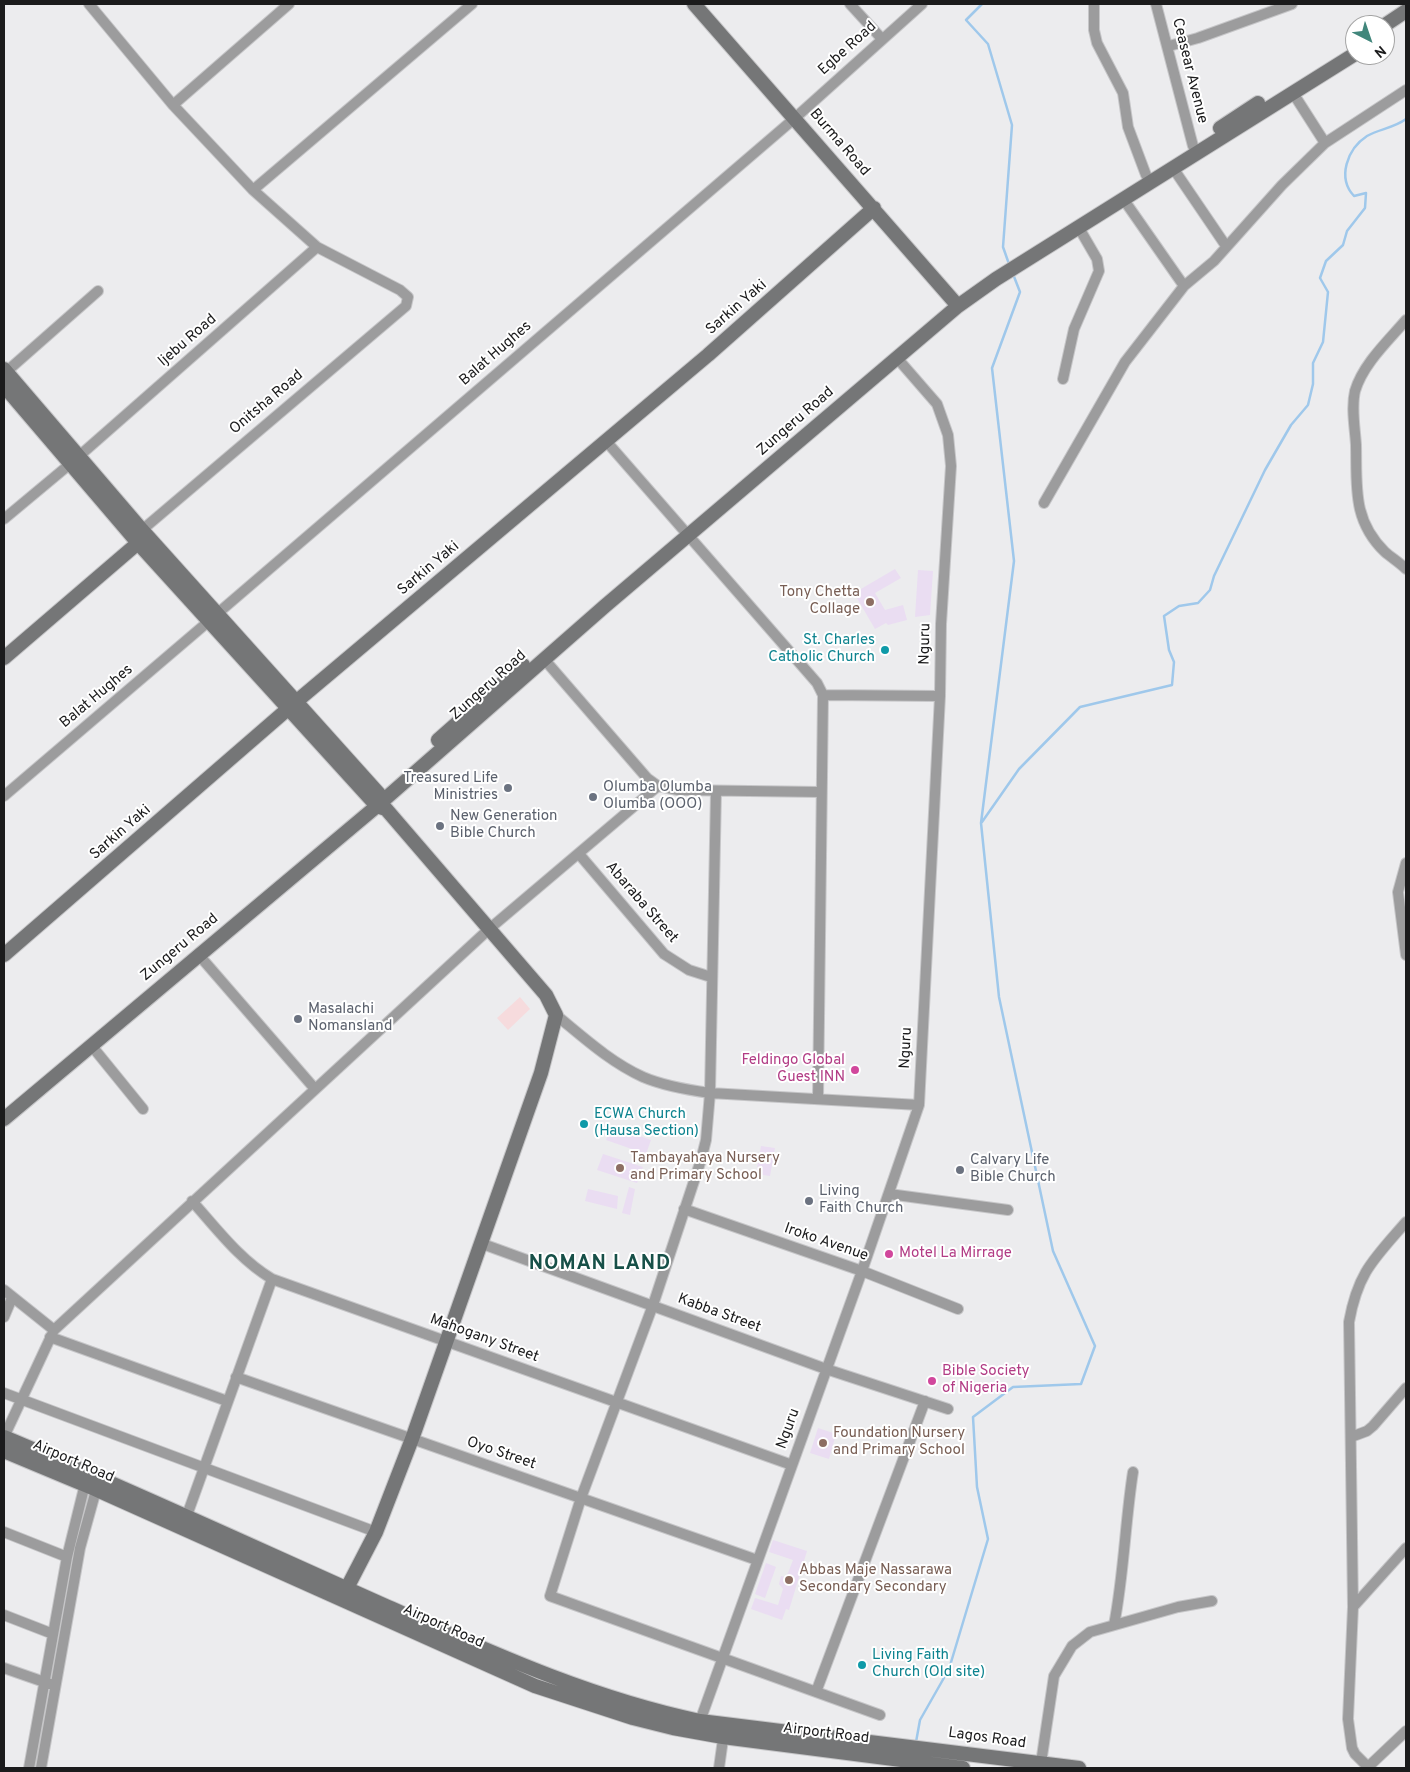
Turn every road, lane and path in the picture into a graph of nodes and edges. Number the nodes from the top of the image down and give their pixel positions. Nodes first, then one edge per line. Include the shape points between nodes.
1 (89, 4) edge
2 (289, 4) edge
3 (472, 4) edge
4 (694, 4) edge
5 (850, 4) edge
6 (922, 4) edge
7 (1094, 4) edge
8 (1156, 4) edge
9 (1292, 4) edge
10 (1404, 12) edge
11 (1395, 23) edge
12 (882, 39) junction
13 (1168, 46) junction
14 (1345, 50) edge
15 (1345, 60) edge
16 (1406, 90) edge
17 (1293, 92) junction
18 (173, 105) junction
19 (795, 118) junction
20 (1325, 143) junction
21 (1193, 146) junction
22 (1173, 168) junction
23 (1146, 175) junction
24 (253, 190) junction
25 (1124, 200) junction
26 (874, 208) junction
27 (1079, 228) junction
28 (1226, 246) junction
29 (317, 248) junction
30 (1013, 266) junction
31 (1184, 286) junction
32 (98, 291) dead end
33 (955, 303) junction
34 (1406, 320) edge
35 (896, 358) junction
36 (5, 371) edge
37 (1063, 379) dead end
38 (4, 386) edge
39 (606, 441) junction
40 (74, 461) junction
41 (1044, 503) dead end
42 (4, 519) edge
43 (687, 532) junction
44 (140, 537) junction
45 (1406, 569) edge
46 (213, 617) junction
47 (4, 658) edge
48 (544, 659) junction
49 (822, 694) junction
50 (940, 696) junction
51 (293, 705) junction
52 (658, 786) junction
53 (716, 791) junction
54 (820, 792) junction
55 (4, 796) edge
56 (379, 801) junction
57 (579, 854) junction
58 (1406, 863) edge
59 (488, 930) junction
60 (198, 954) junction
61 (4, 955) edge
62 (1406, 955) edge
63 (711, 977) junction
64 (556, 1015) junction
65 (91, 1045) junction
66 (315, 1089) junction
67 (710, 1093) junction
68 (818, 1100) junction
69 (919, 1105) junction
70 (4, 1109) edge
71 (143, 1109) dead end
72 (4, 1119) edge
73 (889, 1194) junction
74 (192, 1201) junction
75 (684, 1209) junction
76 (1008, 1210) dead end
77 (1406, 1222) edge
78 (480, 1243) junction
79 (862, 1271) junction
80 (272, 1279) junction
81 (4, 1290) edge
82 (12, 1298) junction
83 (653, 1305) junction
84 (958, 1309) dead end
85 (4, 1317) edge
86 (52, 1334) junction
87 (446, 1341) junction
88 (826, 1369) junction
89 (236, 1377) junction
90 (1406, 1388) edge
91 (4, 1393) edge
92 (21, 1398) junction
93 (227, 1401) junction
94 (925, 1401) junction
95 (617, 1403) junction
96 (948, 1410) dead end
97 (4, 1437) edge
98 (1351, 1437) junction
99 (412, 1439) junction
100 (4, 1450) edge
101 (792, 1465) junction
102 (203, 1469) junction
103 (1133, 1472) dead end
104 (92, 1481) junction
105 (581, 1498) junction
106 (186, 1518) junction
107 (4, 1532) edge
108 (376, 1532) junction
109 (1406, 1548) edge
110 (67, 1557) junction
111 (757, 1560) junction
112 (347, 1588) junction
113 (1212, 1601) dead end
114 (1353, 1607) junction
115 (4, 1615) edge
116 (1114, 1625) junction
117 (53, 1634) junction
118 (722, 1659) junction
119 (4, 1668) edge
120 (44, 1683) junction
121 (55, 1685) junction
122 (816, 1692) junction
123 (880, 1715) dead end
124 (700, 1721) junction
125 (724, 1731) junction
126 (1406, 1731) edge
127 (890, 1744) joint
128 (1041, 1763) junction
129 (29, 1768) edge
130 (41, 1768) edge
131 (718, 1768) edge
132 (963, 1768) edge
133 (1078, 1768) edge
134 (1368, 1768) edge

1 - 18 street
2 - 18 street
3 - 24 street
4 - 19 street, Burma Road
5 - 12 street
6 - 12 street, Egbe Road
7 - 23 street via 1097,43 1124,93 1128,126
8 - 13 street, Ceasear Avenue
9 - 13 street
10 - 11 street
12 - 19 street, Egbe Road
13 - 21 street, Ceasear Avenue
14 - 21 street
15 - 17 street
16 - 20 street
17 - 20 street
17 - 22 street
18 - 24 street
19 - 26 street, Burma Road
19 - 46 street, Balat Hughes
20 - 28 street
21 - 23 street
22 - 25 street
22 - 28 street
23 - 30 street
24 - 29 street
25 - 27 street
25 - 31 street
26 - 33 street, Burma Road
26 - 39 street, Sarkin Yaki
27 - 30 street
27 - 37 street via 1098,259 1098,271 1074,329
28 - 31 street via 1214,262
29 - 40 street, Ijebu Road
29 - 44 street, Onitsha Road via 400,290 408,297 406,306
30 - 33 street, Zungeru Road
31 - 41 street via 1126,362
32 - 36 street
33 - 35 street, Zungeru Road
33 - 43 street
34 - 45 street via 1373,358 1356,391 1354,408 1357,501 1373,536
35 - 43 street, Zungeru Road
35 - 50 street, Nguru via 938,404 948,435 951,466
36 - 40 street
38 - 40 street
39 - 43 street
39 - 51 street, Sarkin Yaki
40 - 42 street, Ijebu Road
40 - 44 street
43 - 48 street, Zungeru Road
43 - 49 street via 817,682
43 - 56 street via 538,652
44 - 46 street
44 - 47 street, Onitsha Road
46 - 51 street
46 - 55 street, Balat Hughes
48 - 52 street via 647,778
48 - 56 street, Zungeru Road
49 - 50 street
49 - 54 street
50 - 69 street, Nguru
51 - 56 street
51 - 61 street, Sarkin Yaki
52 - 53 street
52 - 57 street
53 - 54 street
53 - 63 street
54 - 68 street
56 - 59 street
56 - 60 street, Zungeru Road
56 - 70 street
57 - 59 street
57 - 63 street, Abaraba Street via 664,954 689,970
58 - 62 street via 1398,892
59 - 64 street via 546,995
59 - 66 street
60 - 65 street, Zungeru Road
60 - 66 street
63 - 67 street
64 - 67 street via 607,1056 643,1077
64 - 78 street via 541,1073
65 - 71 street
65 - 72 street, Zungeru Road
66 - 74 street
67 - 68 street
67 - 75 street via 706,1140
68 - 69 street
69 - 73 street, Nguru
73 - 76 street
73 - 79 street, Nguru
74 - 80 street, Mahogany Street via 240,1254
74 - 86 street
75 - 79 street, Iroko Avenue
75 - 83 street
77 - 98 street via 1370,1264 1354,1294 1349,1322
78 - 83 street, Kabba Street
78 - 87 street
79 - 84 street, Iroko Avenue
79 - 88 street, Nguru
80 - 87 street, Mahogany Street
80 - 89 street
81 - 82 street
82 - 85 street
82 - 86 street
83 - 88 street, Kabba Street
83 - 95 street
86 - 92 street
86 - 93 street
87 - 95 street, Mahogany Street
87 - 99 street
88 - 94 street, Kabba Street
88 - 101 street, Nguru
89 - 93 street
89 - 99 street, Oyo Street
90 - 98 street via 1368,1431
91 - 92 street
92 - 97 street
92 - 102 street
93 - 102 street
94 - 96 street, Kabba Street
94 - 122 street
95 - 101 street, Mahogany Street
95 - 105 street
97 - 104 street, Airport Road
98 - 114 street
99 - 105 street, Oyo Street
99 - 108 street
100 - 104 street, Airport Road
101 - 111 street, Nguru
102 - 106 street
102 - 108 street
103 - 116 street via 1122,1583
104 - 106 street, Airport Road
104 - 110 street
104 - 121 street
104 - 125 street, Airport Road via 536,1686 633,1718
105 - 111 street, Oyo Street
105 - 118 street via 550,1596
106 - 112 street, Airport Road
107 - 110 street
108 - 112 street
109 - 114 street
110 - 117 street
111 - 118 street, Nguru
112 - 124 street, Airport Road via 490,1652 591,1692 651,1711
113 - 116 street
114 - 134 street via 1348,1719 1352,1748
115 - 117 street
116 - 128 street via 1090,1632 1072,1646 1060,1663 1054,1676
117 - 120 street
118 - 122 street
118 - 124 street, Nguru
119 - 120 street
120 - 121 street
120 - 129 street
121 - 130 street
122 - 123 street
124 - 125 street, Airport Road
125 - 127 street, Airport Road
125 - 131 street
125 - 132 street, Airport Road
126 - 134 street
127 - 128 street, Lagos Road
128 - 133 street, Lagos Road

